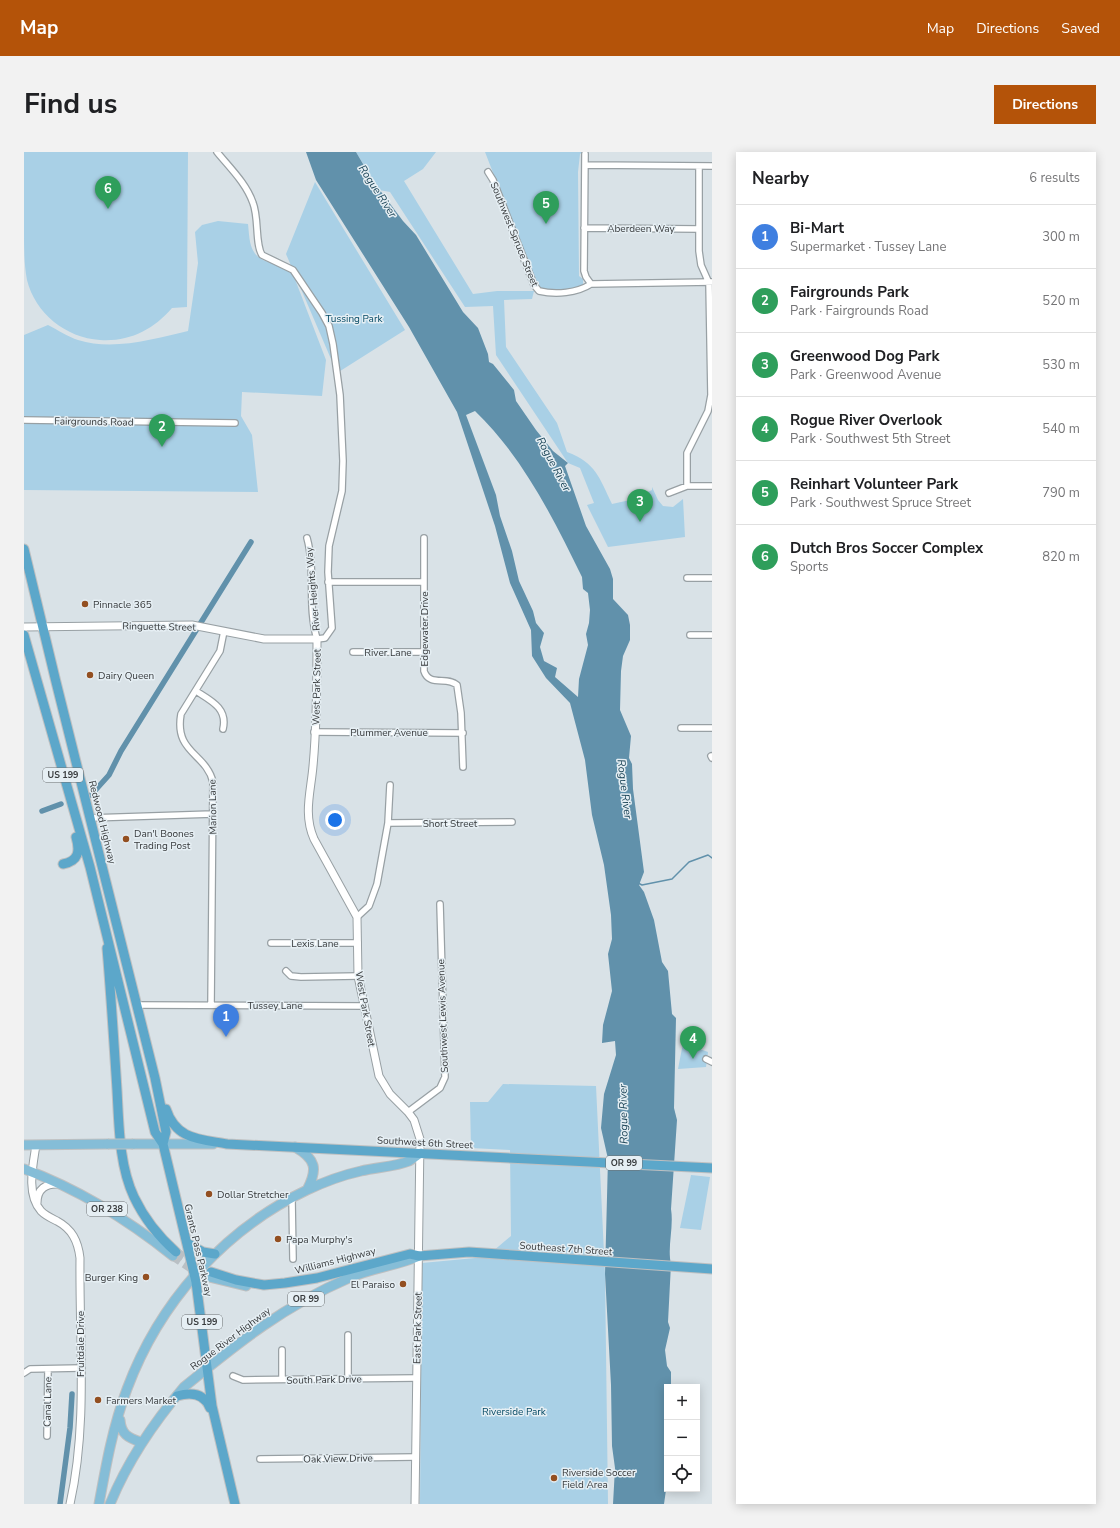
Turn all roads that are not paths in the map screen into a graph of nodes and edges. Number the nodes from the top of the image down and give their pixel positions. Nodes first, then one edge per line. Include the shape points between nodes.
1 (217, 152) edge
2 (585, 154) dead end
3 (585, 166) junction
4 (712, 166) edge
5 (699, 167) junction
6 (488, 172) dead end
7 (584, 228) junction
8 (699, 229) junction
9 (711, 283) edge
10 (592, 284) junction
11 (24, 420) edge
12 (235, 423) dead end
13 (687, 486) junction
14 (712, 486) edge
15 (669, 493) dead end
16 (307, 538) dead end
17 (424, 538) dead end
18 (24, 549) edge
19 (687, 578) dead end
20 (712, 578) edge
21 (328, 582) junction
22 (424, 582) junction
23 (42, 625) junction
24 (24, 627) edge
25 (224, 631) junction
26 (24, 635) edge
27 (690, 635) dead end
28 (712, 635) edge
29 (316, 639) junction
30 (353, 652) dead end
31 (424, 652) junction
32 (196, 691) junction
33 (681, 728) dead end
34 (712, 728) edge
35 (223, 729) dead end
36 (314, 732) junction
37 (463, 733) junction
38 (59, 762) junction
39 (463, 766) dead end
40 (390, 785) dead end
41 (213, 814) junction
42 (90, 818) junction
43 (512, 822) dead end
44 (388, 823) junction
45 (63, 864) dead end
46 (440, 904) dead end
47 (103, 915) junction
48 (357, 917) junction
49 (271, 943) dead end
50 (358, 943) junction
51 (286, 971) dead end
52 (358, 976) junction
53 (137, 1005) junction
54 (211, 1005) junction
55 (364, 1006) junction
56 (706, 1059) dead end
57 (712, 1062) edge
58 (155, 1078) junction
59 (408, 1112) junction
60 (163, 1144) junction
61 (227, 1144) junction
62 (24, 1145) edge
63 (36, 1145) junction
64 (295, 1147) junction
65 (421, 1153) junction
66 (712, 1168) edge
67 (28, 1170) edge
68 (59, 1184) junction
69 (307, 1190) junction
70 (292, 1198) junction
71 (37, 1203) junction
72 (187, 1243) junction
73 (175, 1254) joint
74 (215, 1254) junction
75 (419, 1256) junction
76 (293, 1259) dead end
77 (712, 1269) edge
78 (210, 1275) tunnel mouth
79 (195, 1276) junction
80 (348, 1335) dead end
81 (282, 1350) dead end
82 (48, 1368) junction
83 (81, 1368) junction
84 (207, 1369) junction
85 (24, 1374) edge
86 (233, 1376) dead end
87 (416, 1378) junction
88 (282, 1379) junction
89 (348, 1379) junction
90 (177, 1396) junction
91 (119, 1414) junction
92 (214, 1417) junction
93 (47, 1436) dead end
94 (141, 1442) junction
95 (415, 1457) junction
96 (260, 1459) dead end
97 (102, 1489) junction
98 (70, 1504) edge
99 (99, 1504) edge
100 (110, 1504) edge
101 (234, 1504) edge
102 (415, 1504) edge

1 - 21 street, West Park Street via 246,188 253,203 262,255 293,270 322,313 331,335 340,395 342,491 329,546
2 - 3 street
3 - 5 street
3 - 7 street
4 - 5 street
5 - 8 street
6 - 10 street, Southwest Spruce Street via 534,285 539,291 559,293 586,288
7 - 8 street, Aberdeen Way
7 - 10 street via 584,271
8 - 9 street via 699,257
9 - 10 street, Southwest Spruce Street
9 - 13 street via 710,402 687,452
11 - 12 street, Fairgrounds Road
13 - 14 street
13 - 15 street
16 - 29 street, River Heights Way
17 - 22 street, Edgewater Drive
18 - 23 highway, Redwood Highway / US 199
19 - 20 street
21 - 22 street
21 - 29 street, West Park Street via 332,628 325,638
22 - 31 street, Edgewater Drive
23 - 24 street, Ringuette Street
23 - 25 street, Ringuette Street via 188,625
23 - 42 highway, Redwood Highway / US 199
25 - 29 street, Ringuette Street via 264,639
25 - 32 street, Marion Lane via 220,650
26 - 38 highway, US 199
27 - 28 street
29 - 36 street, West Park Street
30 - 31 street, River Lane
31 - 37 street, Edgewater Drive via 424,671 428,678 452,681 457,685
32 - 35 street via 221,710
32 - 41 street, Marion Lane via 181,714 180,726 184,743 212,777
33 - 34 street
36 - 37 street, Plummer Avenue
36 - 48 street, West Park Street via 313,766 307,809 308,825
37 - 39 street, Edgewater Drive
38 - 45 highway via 62,791 79,848 78,855 71,862
38 - 47 highway, US 199
40 - 44 street
41 - 42 street
41 - 54 street, Marion Lane
42 - 53 highway, Redwood Highway / US 199
43 - 44 street, Short Street
44 - 48 street via 381,866 372,898 369,906
46 - 59 street, Southwest Lewis Avenue via 445,1077 440,1088
47 - 60 highway, Grants Pass Parkway / US 199 via 155,1132
47 - 73 highway via 119,1124 125,1170 134,1197 146,1218
48 - 50 street, West Park Street
49 - 50 street, Lexis Lane
50 - 52 street, West Park Street
51 - 52 street via 291,976 301,978
52 - 55 street, West Park Street
53 - 54 street, Tussey Lane
53 - 58 highway, Redwood Highway / US 199
54 - 55 street, Tussey Lane
55 - 59 street, West Park Street via 379,1076 390,1094
56 - 57 street
58 - 60 highway, Grants Pass Parkway / US 199 via 166,1132
58 - 61 highway via 168,1117 176,1128 188,1137
59 - 65 street, West Park Street via 419,1132
60 - 61 main road, Southwest 6th Street
60 - 63 main road, bridge
60 - 72 highway, Grants Pass Parkway / US 199
61 - 64 highway, Southwest 6th Street
62 - 63 main road
63 - 67 street
64 - 65 highway, Southwest 6th Street
64 - 69 main road via 307,1154 312,1162 313,1179
65 - 66 highway, Southwest 6th Street / OR 99
65 - 69 main road via 408,1161 360,1171
65 - 75 street, East Park Street
67 - 68 main road, OR 238
67 - 71 street
68 - 71 street via 44,1186 39,1192
68 - 73 main road, OR 238 via 131,1223
69 - 70 main road
70 - 74 main road via 241,1231
70 - 76 street
71 - 83 street, Fruitdale Drive via 42,1211 66,1226 79,1250
72 - 74 highway via 203,1252
72 - 79 highway, Grants Pass Parkway / US 199
74 - 79 main road
75 - 77 highway, Southeast 7th Street / OR 99 via 469,1252
75 - 78 highway, Williams Highway via 410,1254 317,1278 264,1285
75 - 84 main road, Rogue River Highway / OR 99 via 351,1277 305,1299 244,1338
75 - 87 street, East Park Street
79 - 84 highway, Grants Pass Parkway / US 199
79 - 91 main road via 169,1308 151,1338 134,1372
80 - 89 street
81 - 88 street
82 - 83 street
82 - 85 street via 30,1369
82 - 93 street, Canal Lane
83 - 98 street, Fruitdale Drive via 78,1455
84 - 90 main road, Rogue River Highway / OR 99 via 184,1387
84 - 92 highway, Grants Pass Parkway / US 199
86 - 88 street, South Park Drive via 243,1380
87 - 89 street, South Park Drive
87 - 95 street, East Park Street
88 - 89 street, South Park Drive
90 - 92 highway via 188,1393 198,1395 208,1404
90 - 94 main road, Rogue River Highway / OR 99
91 - 94 main road via 125,1435
91 - 97 main road
92 - 101 highway, Grants Pass Parkway / US 199
94 - 100 main road, Rogue River Highway / OR 99
95 - 96 street, Oak View Drive
95 - 102 street, East Park Street
97 - 99 main road
97 - 100 main road via 106,1502

